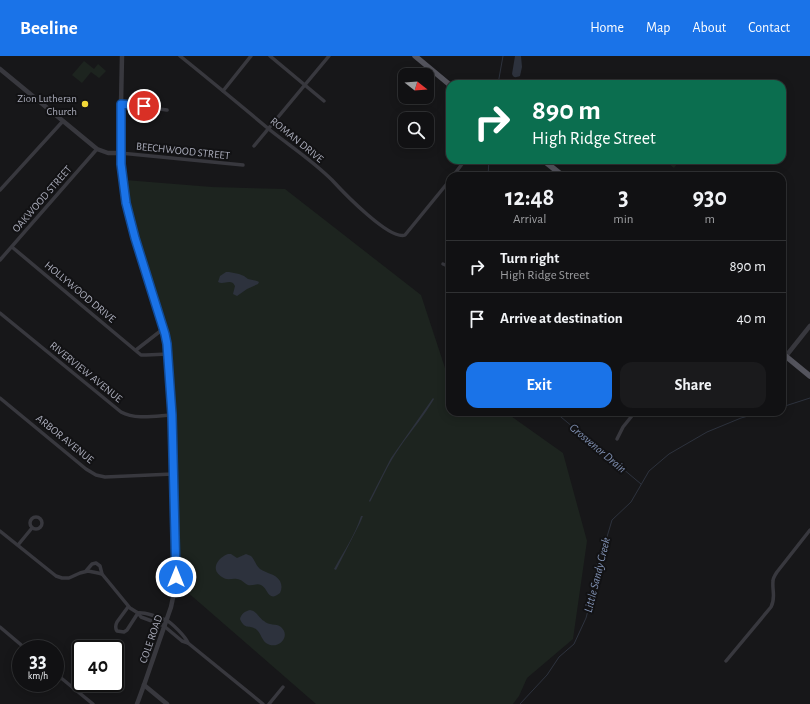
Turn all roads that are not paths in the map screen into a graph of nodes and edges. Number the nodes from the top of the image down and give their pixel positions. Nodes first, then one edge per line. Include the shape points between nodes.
1 (122, 56) edge
2 (180, 56) edge
3 (251, 56) edge
4 (270, 56) edge
5 (329, 56) edge
6 (415, 56) edge
7 (0, 69) edge
8 (446, 82) edge
9 (305, 85) junction
10 (223, 91) junction
11 (324, 101) dead end
12 (121, 104) junction
13 (168, 110) dead end
14 (63, 121) junction
15 (269, 129) junction
16 (254, 146) dead end
17 (97, 149) junction
18 (120, 154) junction
19 (548, 164) edge
20 (243, 165) dead end
21 (558, 172) edge
22 (446, 185) edge
23 (0, 190) edge
24 (12, 247) junction
25 (0, 260) edge
26 (443, 264) dead end
27 (446, 265) edge
28 (0, 313) edge
29 (810, 326) edge
30 (164, 329) junction
31 (136, 350) junction
32 (786, 353) edge
33 (168, 354) junction
34 (786, 357) edge
35 (810, 376) edge
36 (0, 398) edge
37 (172, 415) junction
38 (631, 416) edge
39 (617, 439) dead end
40 (173, 474) junction
41 (32, 528) dead end
42 (810, 530) edge
43 (0, 531) edge
44 (18, 545) junction
45 (86, 571) junction
46 (102, 574) junction
47 (128, 607) junction
48 (138, 613) junction
49 (165, 624) junction
50 (0, 627) edge
51 (15, 640) edge
52 (188, 643) junction
53 (726, 661) dead end
54 (64, 680) edge
55 (144, 685) junction
56 (283, 687) dead end
57 (93, 704) edge
58 (136, 704) edge
59 (167, 704) edge
60 (263, 704) edge
61 (269, 704) edge

1 - 12 street, COLE ROAD
2 - 10 street, ROMAN DRIVE
3 - 10 street
4 - 9 street
5 - 9 street
6 - 8 main road
7 - 14 street
9 - 11 street
9 - 15 street
10 - 15 street, ROMAN DRIVE
12 - 13 street
12 - 18 street, COLE ROAD
14 - 17 street
14 - 23 street
15 - 16 street
15 - 22 street, ROMAN DRIVE via 392,233 406,235
17 - 18 street
17 - 24 street, OAKWOOD STREET
18 - 20 street, BEECHWOOD STREET
18 - 30 street, COLE ROAD via 126,203
19 - 21 main road
24 - 25 street, OAKWOOD STREET
24 - 31 street, HOLLYWOOD DRIVE
26 - 27 street
28 - 37 street, RIVERVIEW AVENUE via 121,412 135,416
29 - 32 street
30 - 31 street
30 - 33 street, COLE ROAD
31 - 33 street, HOLLYWOOD DRIVE via 146,356
33 - 37 street, COLE ROAD
34 - 35 main road
36 - 40 street, ARBOR AVENUE via 96,475 105,477
37 - 40 street, COLE ROAD
38 - 39 street
40 - 49 street, COLE ROAD via 176,577 174,597
41 - 44 street
42 - 53 street via 774,576 774,600 771,608
43 - 44 street
44 - 45 street via 59,578 69,578
45 - 46 street
45 - 46 street via 96,563 100,566
46 - 47 street
47 - 48 street
47 - 48 street via 117,622 117,631 124,632
48 - 49 street via 142,612
49 - 52 street via 182,641
49 - 52 street via 186,638
49 - 55 street, COLE ROAD
50 - 51 street
52 - 60 street
54 - 57 street
55 - 58 street, COLE ROAD
55 - 59 street
56 - 61 street

